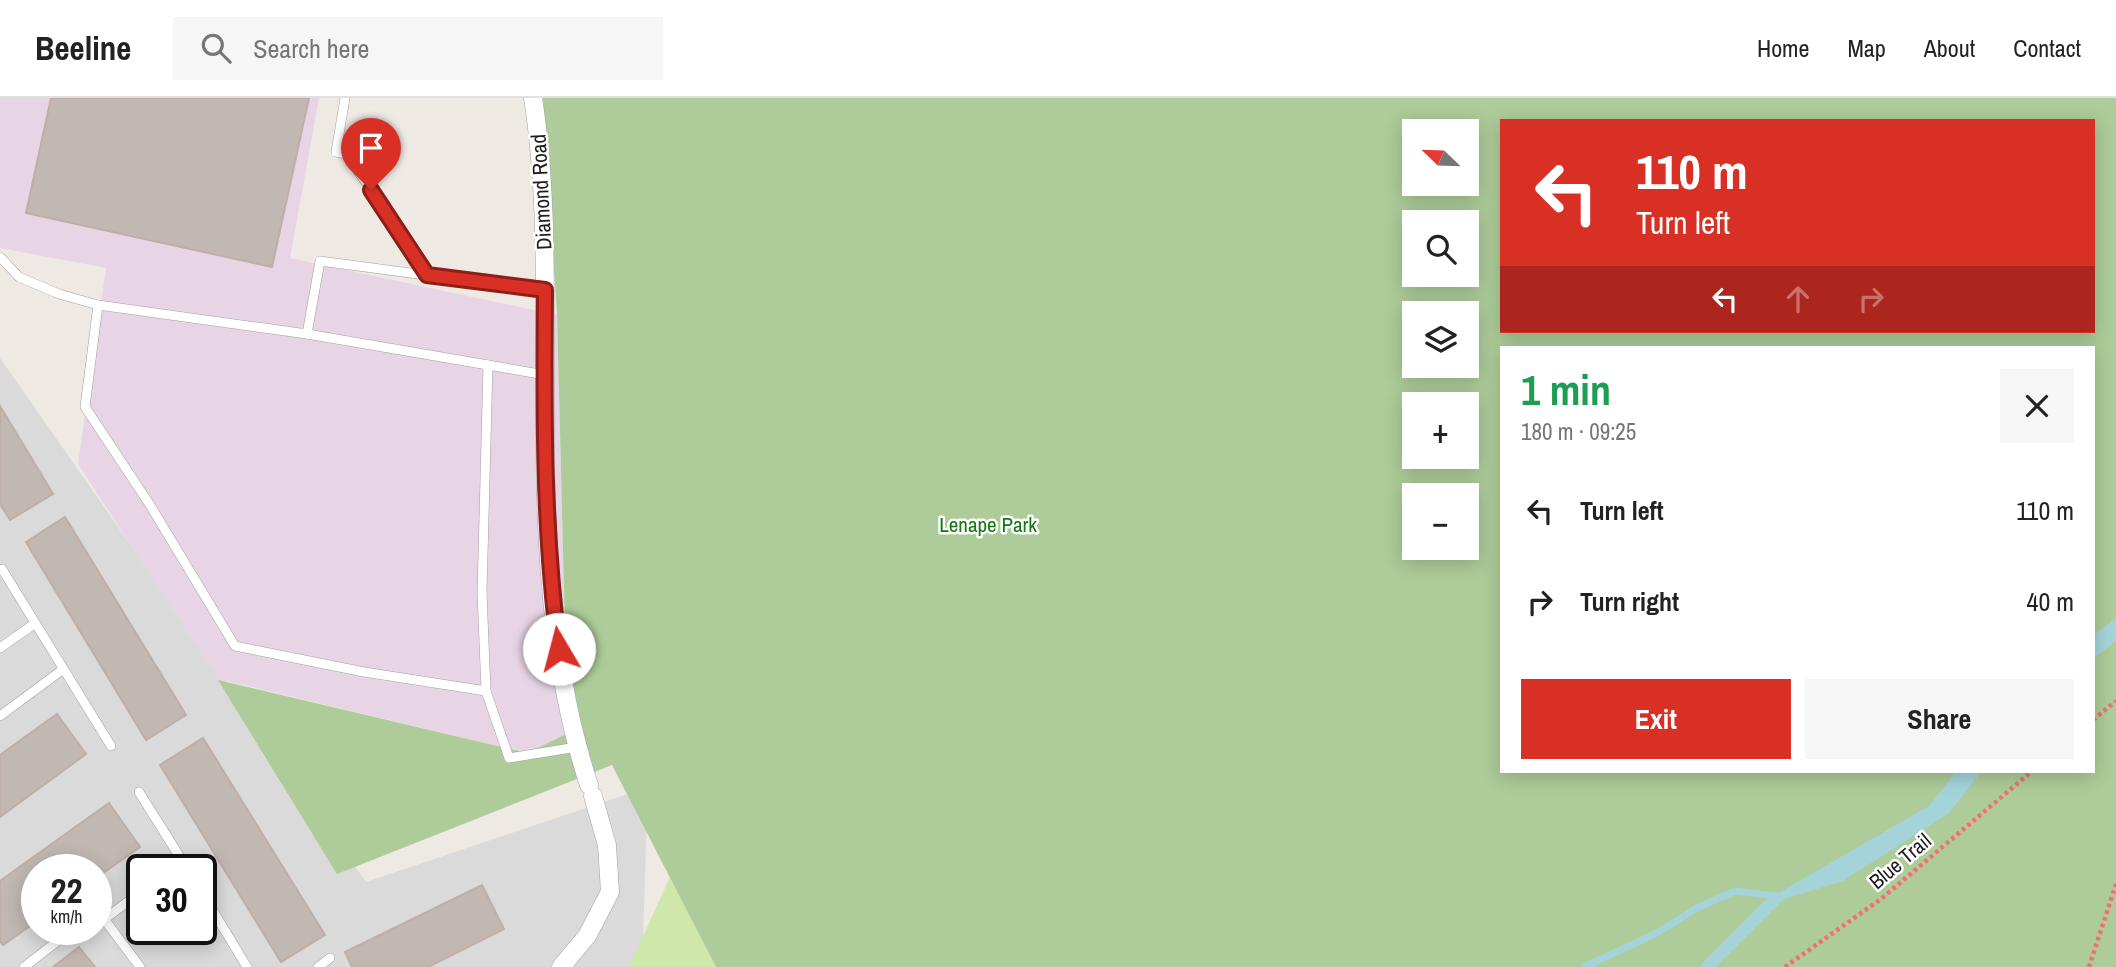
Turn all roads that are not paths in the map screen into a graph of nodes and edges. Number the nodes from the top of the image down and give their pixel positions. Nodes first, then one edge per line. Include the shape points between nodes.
1 (345, 98) edge
2 (533, 98) edge
3 (0, 257) edge
4 (427, 275) junction
5 (545, 290) junction
6 (98, 305) junction
7 (307, 334) junction
8 (488, 365) junction
9 (545, 375) junction
10 (2, 569) dead end
11 (34, 624) junction
12 (0, 648) edge
13 (62, 670) junction
14 (486, 691) junction
15 (0, 716) edge
16 (111, 746) dead end
17 (577, 747) junction
18 (139, 792) dead end
19 (178, 854) edge
20 (217, 917) edge
21 (112, 934) edge
22 (52, 945) edge
23 (330, 958) dead end
24 (24, 967) edge
25 (140, 967) edge
26 (247, 967) edge
27 (318, 967) edge
28 (561, 967) edge

1 - 4 lane via 336,152 346,154
2 - 5 street, Diamond Road
3 - 6 lane via 19,277
4 - 5 lane
4 - 7 lane via 320,261
5 - 9 street, Diamond Road
6 - 7 lane
6 - 14 lane via 85,407 235,646
7 - 8 lane
8 - 9 lane
8 - 14 lane via 482,593
9 - 17 street, Diamond Road via 552,600 565,698
10 - 11 lane
11 - 12 lane
11 - 13 lane
13 - 15 lane
13 - 16 lane
14 - 17 lane via 509,758
17 - 28 street, Diamond Road via 607,845 610,892 587,936
18 - 19 lane
20 - 26 lane
21 - 25 lane
22 - 24 lane
23 - 27 lane

